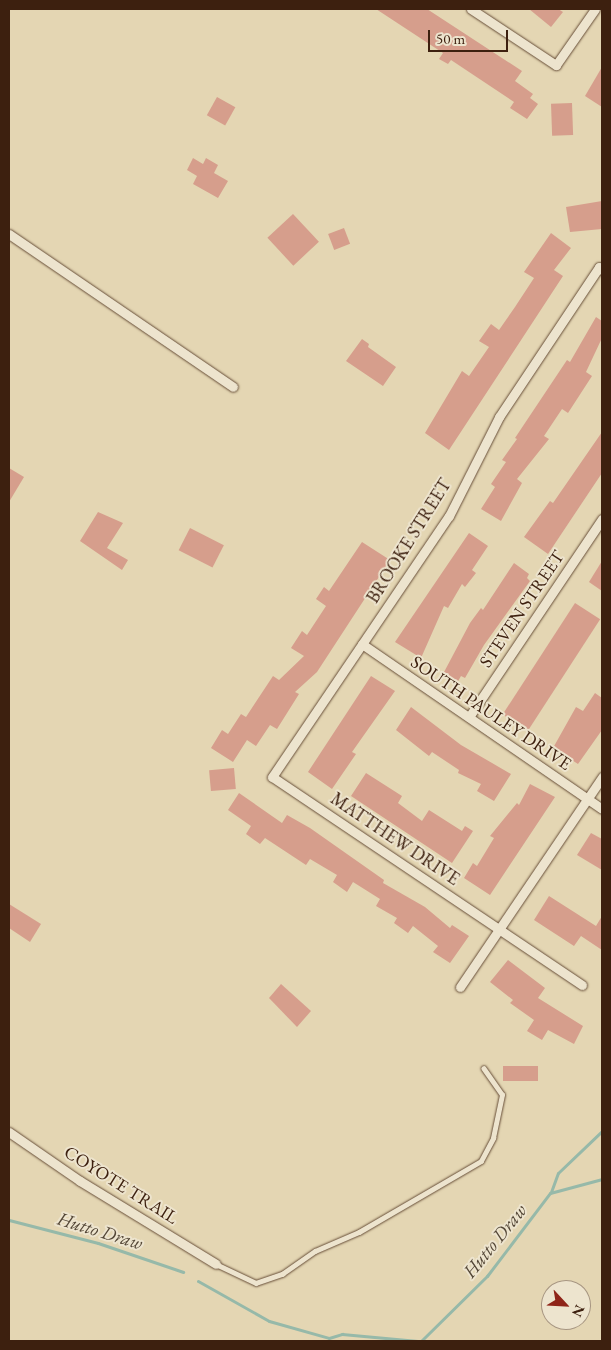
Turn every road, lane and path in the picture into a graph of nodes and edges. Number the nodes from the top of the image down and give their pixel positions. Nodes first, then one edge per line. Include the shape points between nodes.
1 (471, 9) edge
2 (595, 9) edge
3 (9, 234) edge
4 (600, 269) edge
5 (233, 387) dead end
6 (602, 518) edge
7 (362, 644) junction
8 (469, 717) junction
9 (272, 777) joint
10 (602, 777) edge
11 (588, 798) junction
12 (602, 809) edge
13 (500, 929) junction
14 (582, 985) dead end
15 (460, 987) dead end
16 (484, 1069) dead end
17 (9, 1132) edge
18 (216, 1264) joint

1 - 2 street via 556,65
3 - 5 street
4 - 7 street, BROOKE STREET via 485,439 449,516
6 - 8 street, STEVEN STREET
7 - 8 street, SOUTH PAULEY DRIVE
7 - 9 street, BROOKE STREET
8 - 11 street, SOUTH PAULEY DRIVE
9 - 13 street, MATTHEW DRIVE
10 - 11 street
11 - 12 street, SOUTH PAULEY DRIVE
11 - 13 street
13 - 14 street, MATTHEW DRIVE
13 - 15 street
16 - 18 lane via 502,1095 493,1138 481,1161 359,1232 315,1251 282,1274 256,1283
17 - 18 street, COYOTE TRAIL via 80,1181

